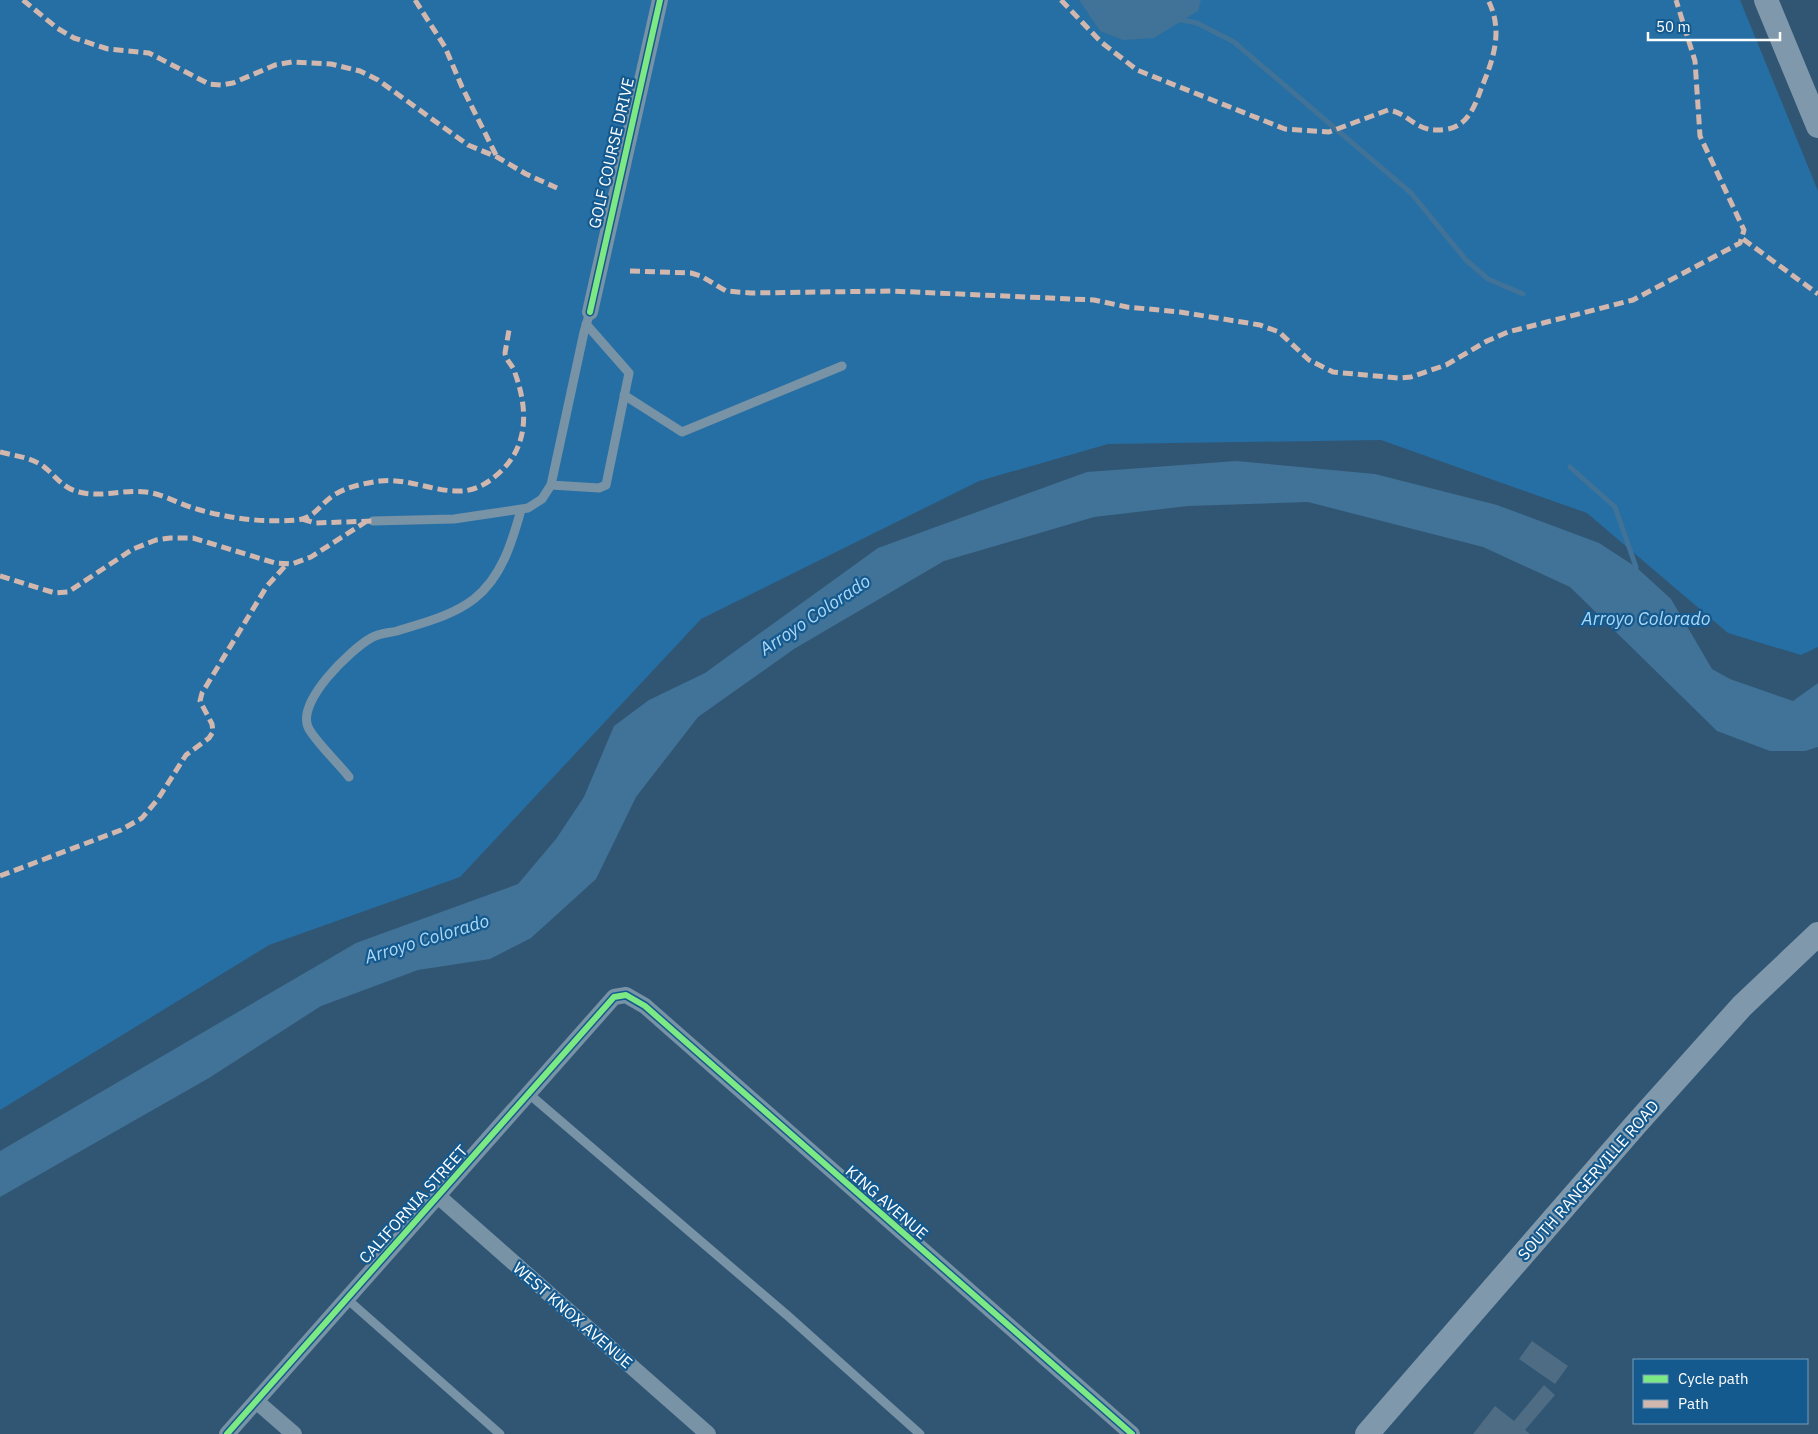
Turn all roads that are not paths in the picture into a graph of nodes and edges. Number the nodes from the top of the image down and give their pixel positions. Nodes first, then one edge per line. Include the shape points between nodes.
1 (660, 0) edge
2 (1766, 0) edge
3 (1818, 80) edge
4 (1808, 101) junction
5 (1818, 126) edge
6 (588, 318) junction
7 (842, 366) dead end
8 (624, 395) junction
9 (551, 485) junction
10 (521, 510) junction
11 (373, 522) dead end
12 (349, 776) dead end
13 (1818, 934) edge
14 (621, 996) joint
15 (529, 1094) junction
16 (438, 1196) junction
17 (347, 1299) junction
18 (256, 1401) junction
19 (227, 1434) edge
20 (294, 1434) edge
21 (500, 1434) edge
22 (708, 1434) edge
23 (920, 1434) edge
24 (1132, 1434) edge
25 (1367, 1434) edge

1 - 6 street, GOLF COURSE DRIVE
2 - 4 main road
3 - 4 main road
4 - 5 main road
6 - 8 lane via 628,373
6 - 9 lane
7 - 8 lane via 682,432
8 - 9 lane via 606,485 599,488
9 - 10 lane via 542,499
10 - 11 lane via 454,519
10 - 12 lane via 501,567 475,598 457,610 372,637 327,677 312,700 306,715 308,728
13 - 25 main road, SOUTH RANGERVILLE ROAD via 1736,1013
14 - 15 street, CALIFORNIA STREET via 614,997
14 - 24 street, KING AVENUE via 636,999 645,1006
15 - 16 street, CALIFORNIA STREET
15 - 23 lane
16 - 17 street, CALIFORNIA STREET
16 - 22 street, WEST KNOX AVENUE
17 - 18 street, CALIFORNIA STREET
17 - 21 lane
18 - 19 street, CALIFORNIA STREET
18 - 20 street

